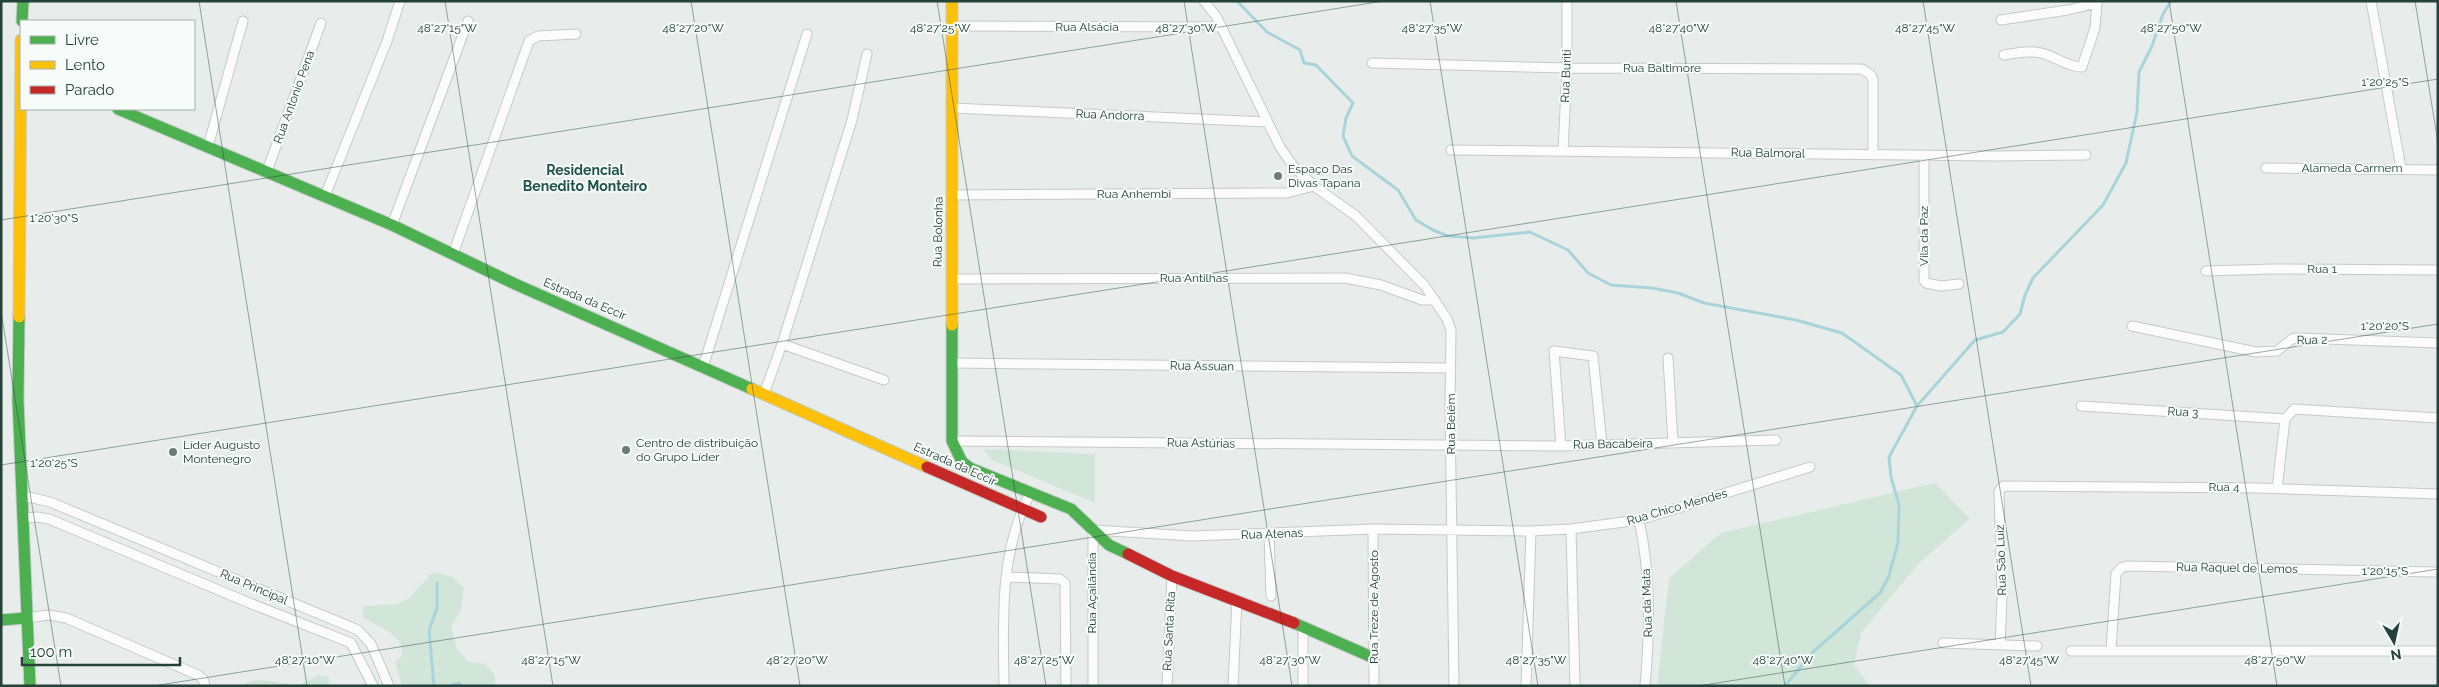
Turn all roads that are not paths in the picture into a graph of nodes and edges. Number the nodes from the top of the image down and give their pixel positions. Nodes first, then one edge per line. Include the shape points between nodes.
1 (23, 1) edge
2 (400, 1) edge
3 (952, 1) edge
4 (1204, 1) edge
5 (1567, 1) edge
6 (2371, 1) edge
7 (2097, 2) edge
8 (22, 20) edge
9 (2001, 20) dead end
10 (243, 21) dead end
11 (468, 21) dead end
12 (321, 23) dead end
13 (951, 26) junction
14 (1222, 27) junction
15 (576, 34) dead end
16 (808, 34) dead end
17 (867, 54) dead end
18 (2004, 55) dead end
19 (1372, 63) dead end
20 (1567, 68) junction
21 (953, 108) junction
22 (21, 110) edge
23 (120, 110) edge
24 (1267, 122) junction
25 (208, 146) junction
26 (1451, 150) dead end
27 (1563, 151) junction
28 (1873, 155) junction
29 (2086, 155) dead end
30 (1924, 156) junction
31 (2266, 168) dead end
32 (2401, 168) junction
33 (2438, 170) edge
34 (267, 171) junction
35 (1314, 186) junction
36 (953, 195) junction
37 (325, 196) junction
38 (392, 226) junction
39 (452, 254) junction
40 (2438, 270) edge
41 (2206, 271) dead end
42 (951, 279) junction
43 (1959, 284) dead end
44 (1437, 304) junction
45 (2132, 326) dead end
46 (2438, 343) edge
47 (782, 344) junction
48 (1668, 358) dead end
49 (952, 364) junction
50 (703, 367) junction
51 (1451, 368) junction
52 (884, 380) dead end
53 (764, 394) junction
54 (2081, 406) dead end
55 (2438, 418) edge
56 (2285, 419) junction
57 (1776, 440) dead end
58 (952, 441) junction
59 (1673, 443) junction
60 (1602, 445) junction
61 (1450, 446) junction
62 (1561, 446) junction
63 (962, 462) joint
64 (1810, 467) dead end
65 (2010, 486) joint
66 (2277, 489) junction
67 (1031, 492) junction
68 (2438, 494) edge
69 (24, 496) junction
70 (1022, 509) junction
71 (76, 512) junction
72 (1041, 517) dead end
73 (25, 518) junction
74 (1639, 520) junction
75 (67, 528) junction
76 (1373, 529) junction
77 (1452, 529) junction
78 (1571, 529) junction
79 (1093, 530) junction
80 (1531, 531) junction
81 (1269, 534) junction
82 (2438, 572) edge
83 (1172, 576) junction
84 (1007, 577) junction
85 (254, 586) junction
86 (1271, 596) dead end
87 (1236, 600) junction
88 (247, 602) junction
89 (26, 618) junction
90 (1, 620) edge
91 (1303, 626) junction
92 (1943, 643) dead end
93 (2000, 644) junction
94 (2038, 646) dead end
95 (2112, 650) junction
96 (2071, 651) dead end
97 (2438, 651) edge
98 (1374, 658) junction
99 (30, 686) edge
100 (204, 686) edge
101 (373, 686) edge
102 (388, 686) edge
103 (1004, 686) edge
104 (1066, 686) edge
105 (1092, 686) edge
106 (1166, 686) edge
107 (1233, 686) edge
108 (1303, 686) edge
109 (1374, 686) edge
110 (1454, 686) edge
111 (1526, 686) edge
112 (1575, 686) edge
113 (1645, 686) edge

1 - 8 street
2 - 37 street
3 - 13 street, Rua Bolonha
4 - 14 street
5 - 20 street, Rua Buriti
6 - 32 street
7 - 9 street via 2068,10
7 - 18 street via 2095,28 2082,67 2042,53
10 - 25 street
11 - 38 street
12 - 34 street, Rua Antonio Pena
13 - 14 street, Rua Alsácia
13 - 21 street, Rua Bolonha
14 - 24 street
15 - 39 street via 538,36 529,41
16 - 50 street
17 - 47 street via 852,120
19 - 20 street, Rua Baltimore
20 - 27 street, Rua Buriti
20 - 28 street, Rua Baltimore via 1862,69 1871,75 1872,80
21 - 24 street, Rua Andorra
21 - 36 street, Rua Bolonha
22 - 69 street via 18,400
23 - 25 street, Estrada da Eccir
24 - 35 street via 1294,167
25 - 34 street, Estrada da Eccir
26 - 27 street, Rua Balmoral
27 - 28 street, Rua Balmoral
28 - 30 street, Rua Balmoral
29 - 30 street, Rua Balmoral
30 - 43 street, Vila da Paz via 1924,280 1941,286
31 - 32 street, Alameda Carmem
32 - 33 street, Alameda Carmem
34 - 37 street, Estrada da Eccir
35 - 36 street, Rua Anhembi via 1287,193
35 - 44 street via 1356,216 1424,286
36 - 42 street, Rua Bolonha
37 - 38 street, Estrada da Eccir
38 - 39 street, Estrada da Eccir
39 - 50 street, Estrada da Eccir
40 - 41 street, Rua 1
42 - 44 street, Rua Antilhas via 1345,278 1381,285
42 - 49 street, Rua Bolonha
44 - 51 street, Rua Belém via 1451,330
45 - 46 street, Rua 2 via 2256,352 2277,351 2297,338
47 - 52 street
47 - 53 street
48 - 59 street
49 - 51 street, Rua Assuan
49 - 58 street, Rua Bolonha
50 - 53 street, Estrada da Eccir
51 - 61 street, Rua Belém
53 - 70 street, Estrada da Eccir
54 - 56 street, Rua 3
55 - 56 street via 2294,409
56 - 66 street
57 - 59 street, Rua Bacabeira
58 - 61 street, Rua Astúrias
58 - 63 street, Rua Bolonha
59 - 60 street, Rua Bacabeira
60 - 62 street, Rua Bacabeira
60 - 62 street via 1591,354 1554,351
61 - 62 street, Rua Bacabeira
61 - 77 street, Rua Belém
63 - 67 street, Estrada da Eccir
64 - 74 street, Rua Chico Mendes
65 - 66 street, Rua 4
65 - 93 street, Rua São Luíz via 1999,491
66 - 68 street, Rua 4
67 - 70 street
67 - 79 street, Estrada da Eccir via 1071,509
69 - 71 street, Rua Principal
69 - 73 street
70 - 72 street, Estrada da Eccir
70 - 84 street via 1015,529
71 - 75 street via 72,525
71 - 85 street, Rua Principal
73 - 75 street, Rua Principal via 49,519
73 - 89 street
74 - 78 street, Rua Chico Mendes
74 - 113 street, Rua da Mata via 1646,561 1650,627
75 - 88 street, Rua Principal
76 - 77 street, Rua Atenas
76 - 81 street, Rua Atenas
76 - 98 street, Rua Treze de Agosto
77 - 80 street, Rua Chico Mendes
77 - 110 street, Rua Belém
78 - 80 street, Rua Chico Mendes
78 - 112 street
79 - 81 street, Rua Atenas via 1192,536
79 - 83 street, Estrada da Eccir via 1110,545
79 - 105 street, Rua Açailândia
80 - 111 street
81 - 86 street
82 - 95 street, Rua Raquel de Lemos via 2127,566 2116,574
83 - 87 street, Estrada da Eccir
83 - 106 street, Rua Santa Rita
84 - 103 street via 1003,624
84 - 104 street via 1060,579 1065,583
85 - 88 street
85 - 102 street, Rua Principal via 363,634 371,644
87 - 91 street, Estrada da Eccir
87 - 107 street
88 - 101 street, Rua Principal via 351,644
89 - 90 street
89 - 99 street
89 - 100 street via 49,614 66,618 198,675 203,678
91 - 98 street, Estrada da Eccir
91 - 108 street
92 - 93 street
93 - 94 street
95 - 96 street
95 - 97 street
98 - 109 street, Rua Treze de Agosto

